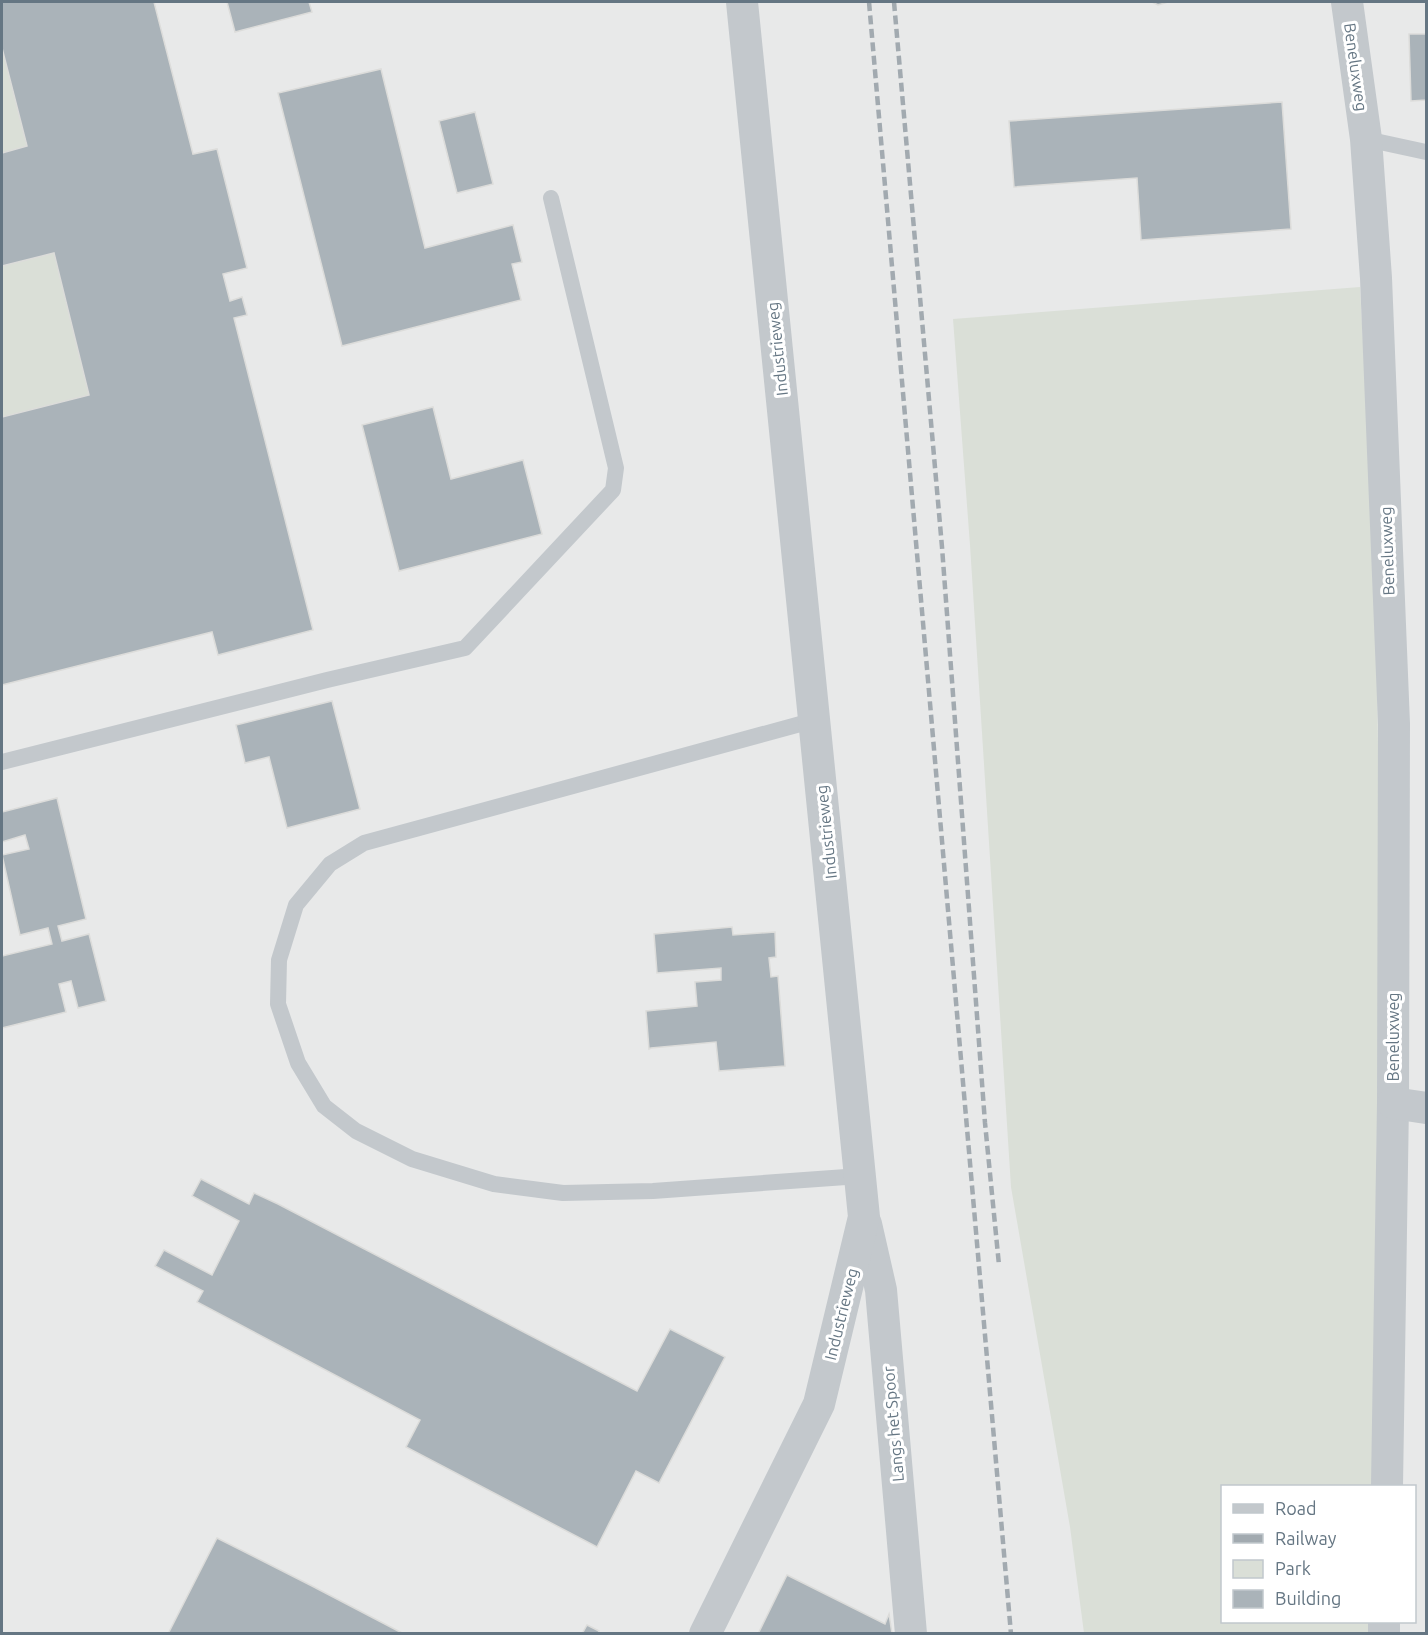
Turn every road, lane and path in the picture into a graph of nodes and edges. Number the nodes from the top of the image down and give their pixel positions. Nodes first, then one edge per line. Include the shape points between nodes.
1 (742, 2) edge
2 (1347, 2) edge
3 (1366, 139) junction
4 (1426, 152) edge
5 (551, 198) dead end
6 (814, 720) junction
7 (2, 762) edge
8 (1393, 1103) junction
9 (1426, 1108) edge
10 (860, 1176) junction
11 (864, 1217) junction
12 (1387, 1485) edge
13 (705, 1634) edge
14 (910, 1634) edge

1 - 6 street, Industrieweg
2 - 3 street, Beneluxweg
3 - 4 lane
3 - 8 street, Beneluxweg via 1376,278 1394,724
5 - 7 lane via 616,468 613,489 465,648
6 - 10 street, Industrieweg
6 - 10 lane via 364,843 330,864 296,905 279,960 278,1004 298,1062 324,1106 356,1131 412,1159 494,1184 563,1193 653,1191
8 - 9 street, Beneluxweg
8 - 12 street, Beneluxweg
10 - 11 street, Industrieweg
11 - 13 street, Industrieweg via 819,1404
11 - 14 street, Langs het Spoor via 881,1290

